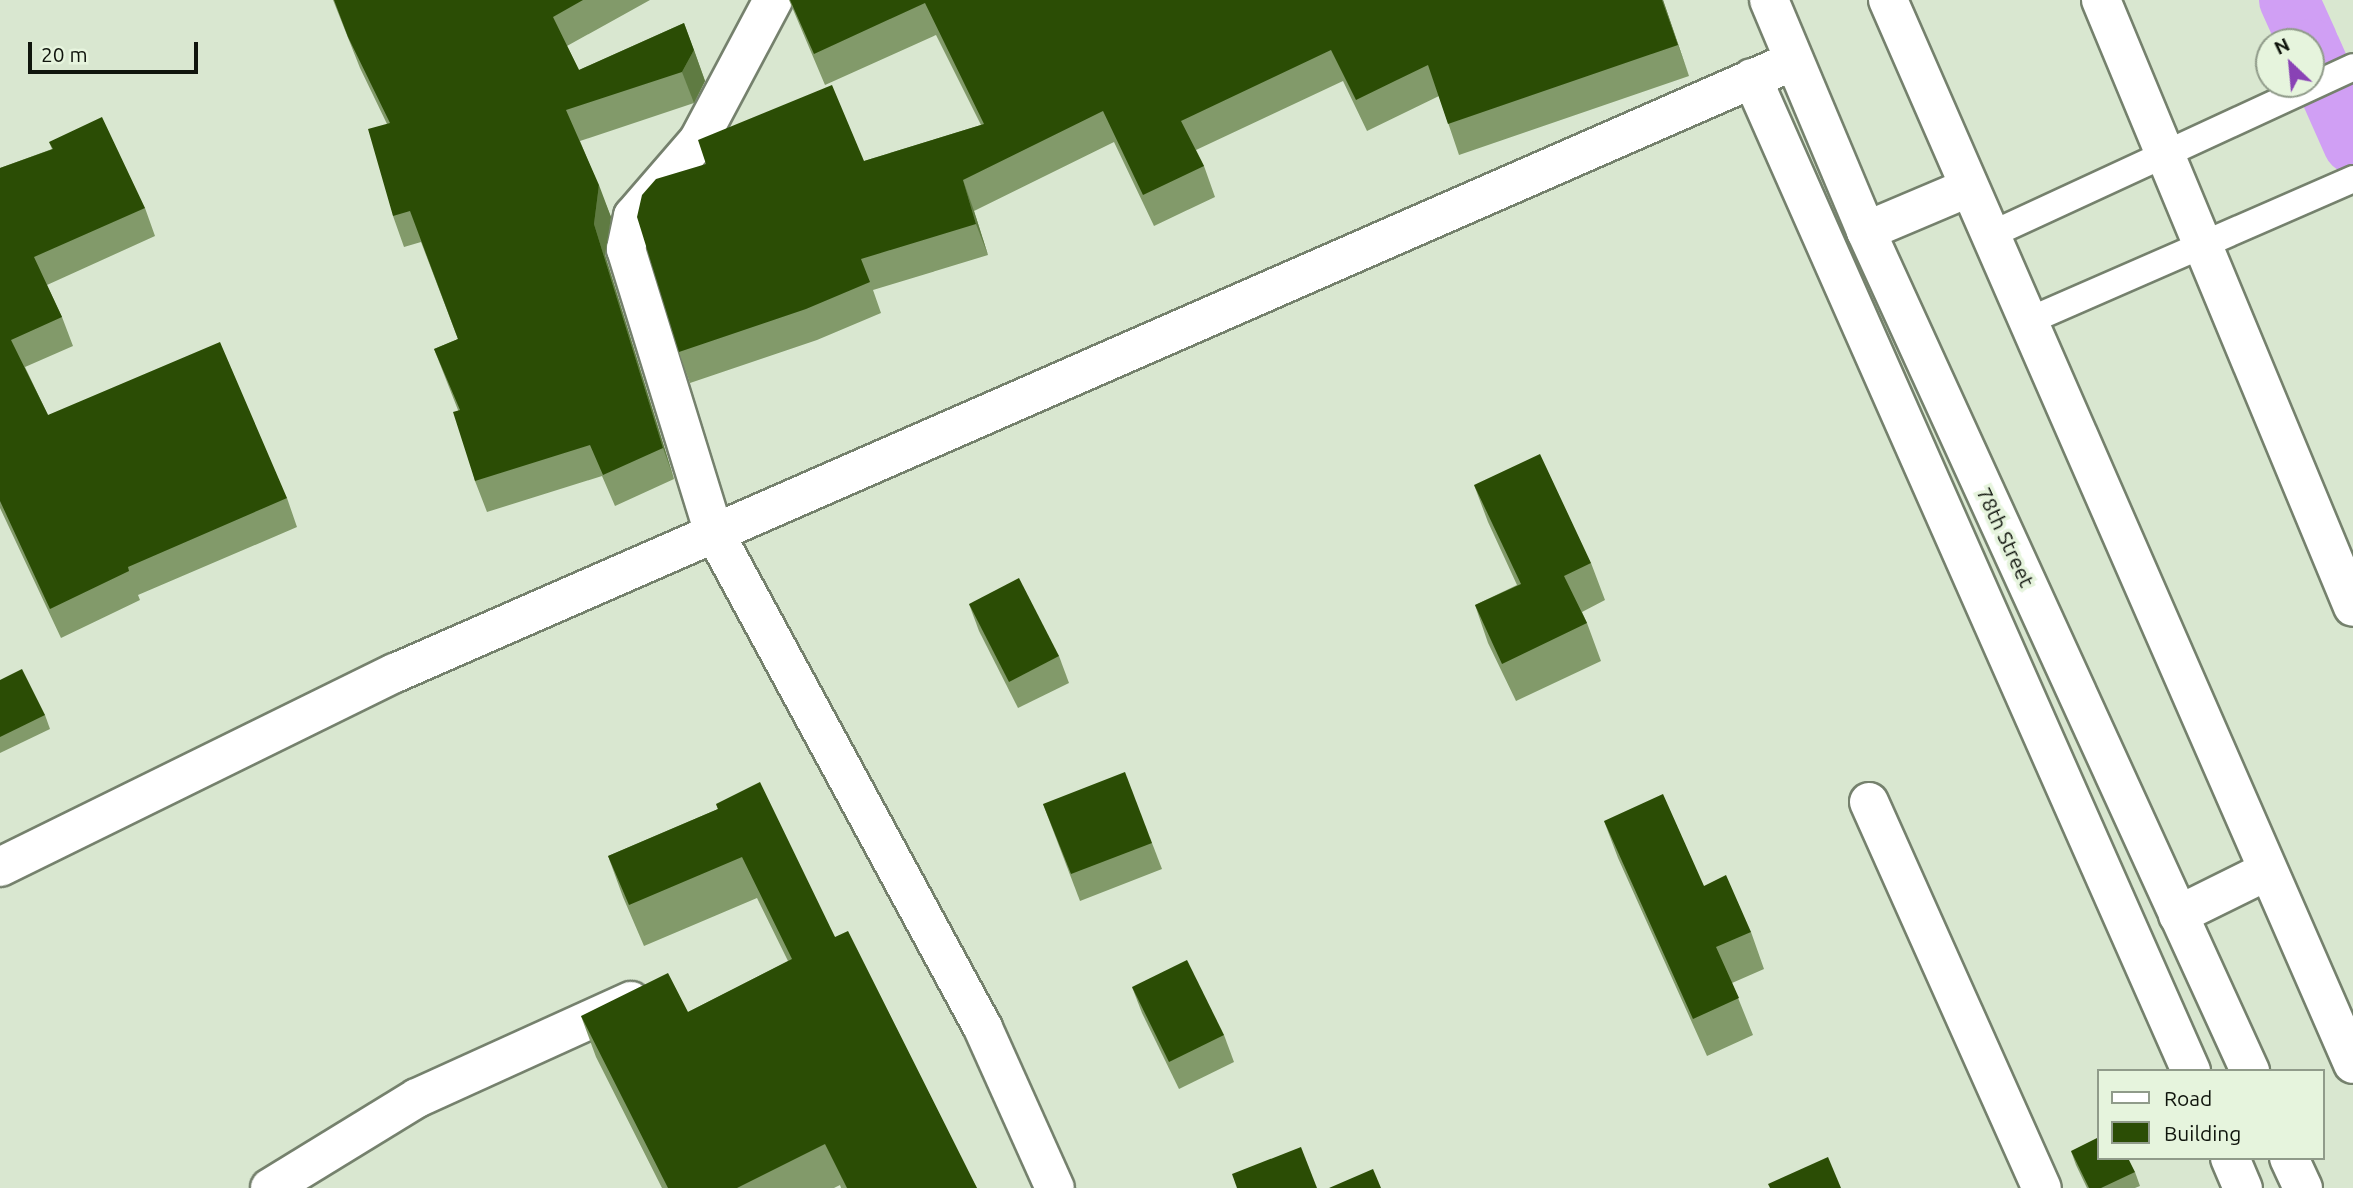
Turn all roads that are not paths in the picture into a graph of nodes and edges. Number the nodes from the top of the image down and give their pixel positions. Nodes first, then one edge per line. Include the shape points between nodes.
1 (773, 0) edge
2 (1769, 0) edge
3 (1888, 0) edge
4 (2101, 0) edge
5 (1793, 61) junction
6 (2352, 68) edge
7 (1752, 78) junction
8 (2166, 157) junction
9 (2353, 179) edge
10 (1968, 188) junction
11 (1867, 231) junction
12 (1988, 236) junction
13 (2202, 243) junction
14 (2026, 322) junction
15 (713, 530) junction
16 (2353, 607) edge
17 (1869, 802) dead end
18 (0, 867) edge
19 (2267, 871) junction
20 (2179, 915) junction
21 (650, 993) edge
22 (2353, 1064) edge
23 (2190, 1069) edge
24 (2248, 1069) edge
25 (2231, 1160) edge
26 (2290, 1160) edge
27 (270, 1188) edge
28 (1055, 1188) edge
29 (2042, 1188) edge
30 (2243, 1188) edge
31 (2303, 1188) edge

1 - 15 main road via 698,141 634,216 626,250
2 - 5 main road, 78th Street
3 - 10 main road
4 - 8 main road
5 - 7 main road
5 - 11 main road, 78th Street
6 - 8 lane
7 - 15 main road
7 - 23 main road
8 - 12 lane
8 - 13 main road
9 - 13 lane
10 - 11 main road
10 - 12 main road
11 - 20 main road, 78th Street
12 - 14 main road
13 - 14 lane
13 - 16 main road
14 - 19 main road
15 - 18 main road via 395,673
15 - 28 main road via 983,1028
17 - 29 main road
19 - 20 main road
19 - 22 main road
20 - 24 main road, 78th Street
21 - 27 main road via 417,1098
25 - 30 main road
26 - 31 main road

